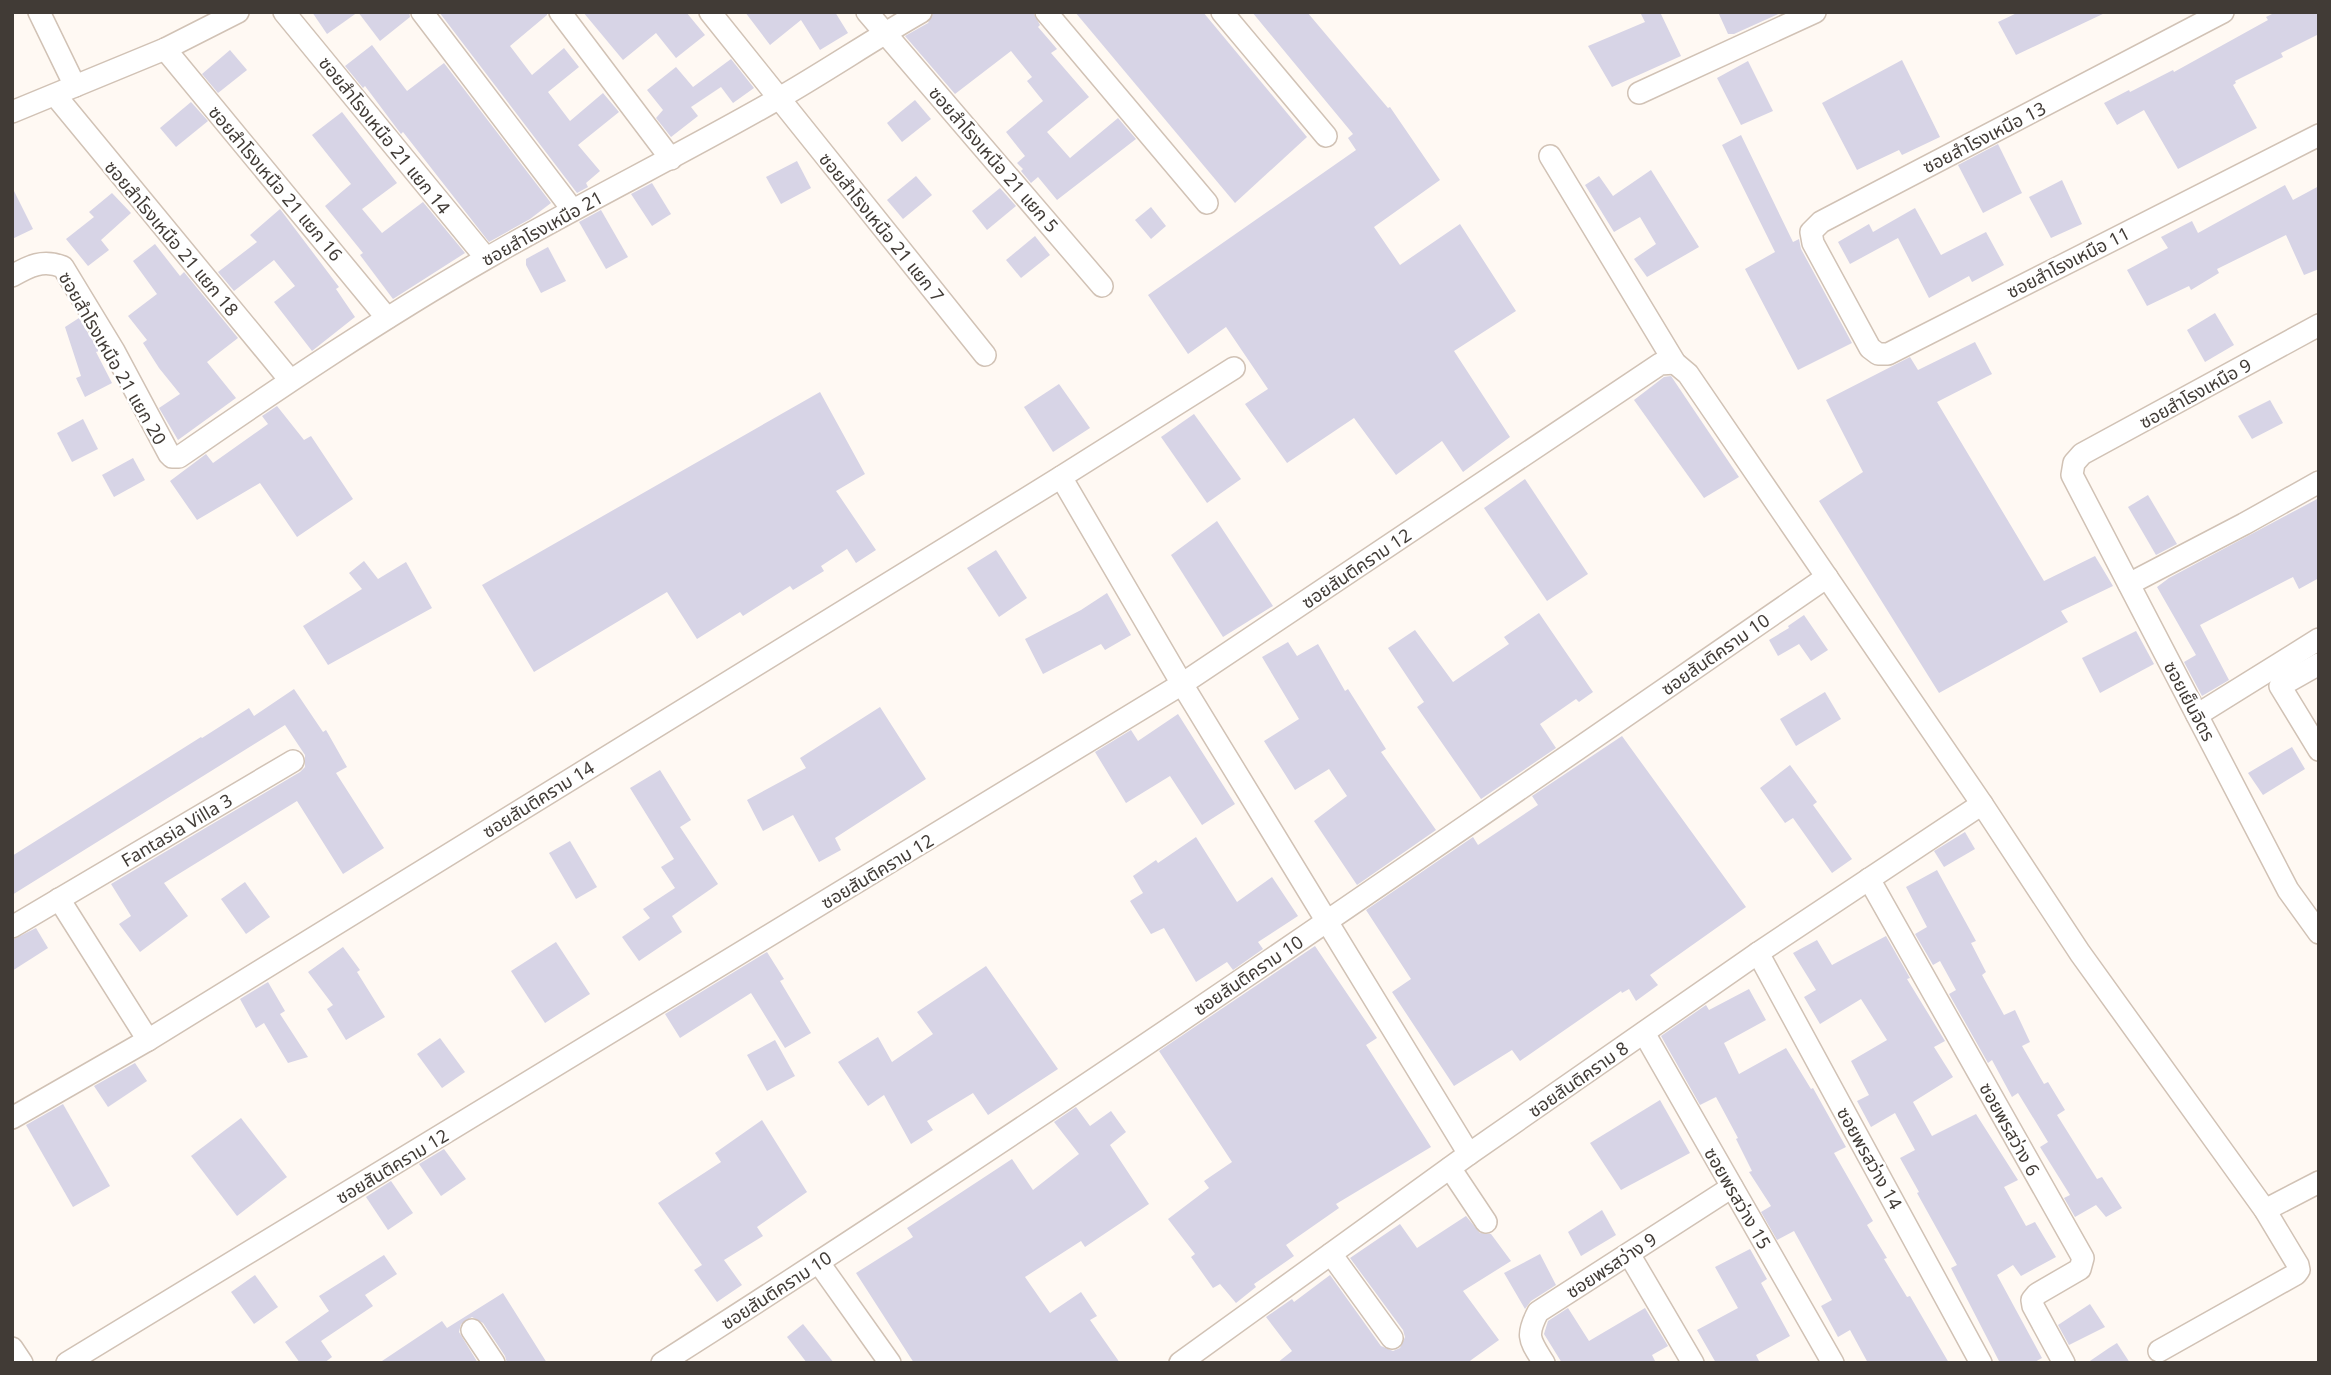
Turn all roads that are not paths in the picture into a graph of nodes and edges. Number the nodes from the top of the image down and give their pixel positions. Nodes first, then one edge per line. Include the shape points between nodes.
1 (39, 12) edge
2 (238, 12) edge
3 (284, 12) edge
4 (422, 12) edge
5 (560, 12) edge
6 (710, 12) edge
7 (867, 12) edge
8 (921, 12) edge
9 (1046, 12) edge
10 (1222, 12) edge
11 (1815, 12) edge
12 (2223, 12) edge
13 (885, 32) junction
14 (165, 49) junction
15 (75, 86) junction
16 (1639, 93) dead end
17 (55, 95) junction
18 (779, 99) junction
19 (12, 112) edge
20 (2319, 135) edge
21 (1326, 136) dead end
22 (1550, 156) dead end
23 (671, 159) junction
24 (1207, 203) dead end
25 (572, 209) junction
26 (486, 258) junction
27 (12, 276) edge
28 (1102, 286) dead end
29 (1842, 295) joint
30 (387, 318) junction
31 (2319, 325) edge
32 (985, 355) dead end
33 (1675, 363) junction
34 (1234, 368) dead end
35 (290, 380) junction
36 (172, 457) joint
37 (2074, 463) joint
38 (1061, 477) junction
39 (2319, 482) edge
40 (1827, 577) junction
41 (2129, 584) junction
42 (2319, 639) edge
43 (2319, 664) edge
44 (1182, 684) junction
45 (2197, 715) junction
46 (2319, 750) edge
47 (293, 761) dead end
48 (1982, 804) junction
49 (1869, 879) junction
50 (59, 899) junction
51 (1329, 921) junction
52 (12, 927) edge
53 (2319, 933) edge
54 (1758, 953) junction
55 (1644, 1033) junction
56 (148, 1040) junction
57 (12, 1118) edge
58 (1469, 1154) junction
59 (1450, 1168) junction
60 (2319, 1182) edge
61 (1732, 1187) junction
62 (2264, 1210) junction
63 (1486, 1222) dead end
64 (1331, 1254) junction
65 (1629, 1254) junction
66 (819, 1263) junction
67 (472, 1330) dead end
68 (1392, 1338) dead end
69 (12, 1348) edge
70 (2159, 1351) dead end
71 (22, 1363) edge
72 (67, 1363) edge
73 (494, 1363) edge
74 (662, 1363) edge
75 (890, 1363) edge
76 (1180, 1363) edge
77 (1544, 1363) edge
78 (1693, 1363) edge
79 (1833, 1363) edge
80 (1981, 1363) edge
81 (2064, 1363) edge

1 - 15 street
2 - 14 street
3 - 26 street, ซอยสำโรงเหนือ 21 แยก 14
4 - 25 street
5 - 23 street
6 - 18 street, ซอยสำโรงเหนือ 21 แยก 7
7 - 13 street, ซอยสำโรงเหนือ 21 แยก 5
8 - 13 street, ซอยสำโรงเหนือ 21
9 - 24 street
10 - 21 street
11 - 16 street
12 - 29 street, ซอยสำโรงเหนือ 13 via 1821,222 1811,232 1813,243
13 - 18 street, ซอยสำโรงเหนือ 21
13 - 28 street, ซอยสำโรงเหนือ 21 แยก 5
14 - 15 street
14 - 30 street, ซอยสำโรงเหนือ 21 แยก 16
15 - 17 street
17 - 19 street
17 - 35 street, ซอยสำโรงเหนือ 21 แยก 18
18 - 23 street, ซอยสำโรงเหนือ 21
18 - 32 street, ซอยสำโรงเหนือ 21 แยก 7
20 - 29 street, ซอยสำโรงเหนือ 11 via 1888,354 1870,348
22 - 33 street
23 - 25 street, ซอยสำโรงเหนือ 21
25 - 26 street, ซอยสำโรงเหนือ 21
26 - 30 street, ซอยสำโรงเหนือ 21
27 - 36 street, ซอยสำโรงเหนือ 21 แยก 20 via 32,264 63,267
30 - 35 street, ซอยสำโรงเหนือ 21
31 - 37 street, ซอยสำโรงเหนือ 9 via 2082,454
33 - 40 street via 1688,374
33 - 44 street, ซอยสันติคราม 12 via 1649,372
34 - 38 street, ซอยสันติคราม 14
35 - 36 street, ซอยสำโรงเหนือ 21 via 179,457
37 - 41 street, ซอยเย็นจิตร via 2072,475
38 - 44 street
38 - 56 street, ซอยสันติคราม 14
39 - 41 street
40 - 48 street
40 - 51 street, ซอยสันติคราม 10
41 - 45 street, ซอยเย็นจิตร
42 - 45 street
43 - 46 street via 2280,686
44 - 51 street
44 - 72 street, ซอยสันติคราม 12
45 - 53 street, ซอยเย็นจิตร via 2288,890
47 - 50 street, Fantasia Villa 3
48 - 49 street, ซอยสันติคราม 8
48 - 62 street via 2080,953
49 - 54 street, ซอยสันติคราม 8
49 - 81 street, ซอยพรสว่าง 6 via 2082,1258 2080,1269 2032,1300
50 - 52 street, Fantasia Villa 3
50 - 56 street
51 - 58 street
51 - 66 street, ซอยสันติคราม 10
54 - 55 street, ซอยสันติคราม 8
54 - 80 street, ซอยพรสว่าง 14
55 - 58 street, ซอยสันติคราม 8
55 - 61 street, ซอยพรสว่าง 15
56 - 57 street, ซอยสันติคราม 14
58 - 59 street, ซอยสันติคราม 8
59 - 63 street
59 - 64 street, ซอยสันติคราม 8
60 - 62 street
61 - 65 street, ซอยพรสว่าง 9
61 - 79 street, ซอยพรสว่าง 15
62 - 70 street via 2299,1270
64 - 68 street
64 - 76 street, ซอยสันติคราม 8
65 - 77 street, ซอยพรสว่าง 9 via 1538,1312 1529,1339
65 - 78 street
66 - 74 street, ซอยสันติคราม 10
66 - 75 street
67 - 73 street
69 - 71 street

